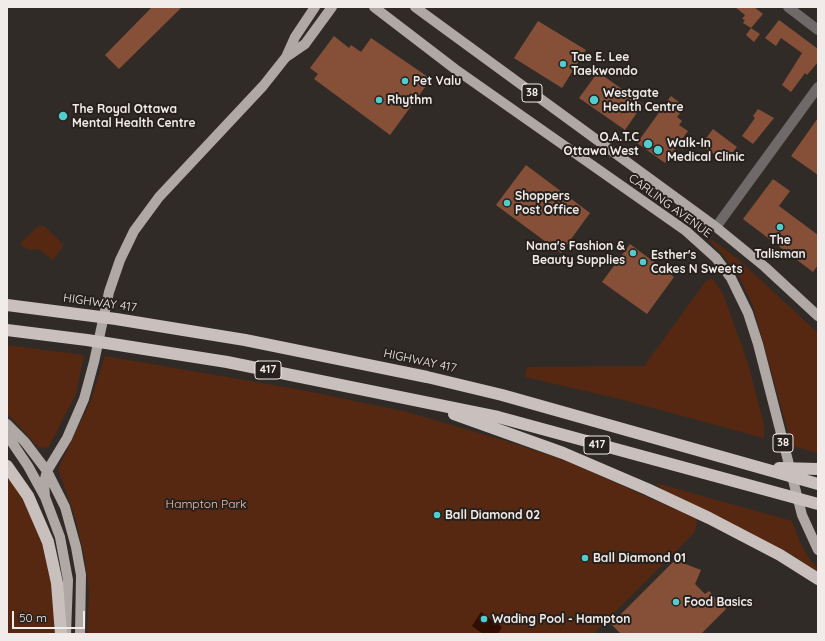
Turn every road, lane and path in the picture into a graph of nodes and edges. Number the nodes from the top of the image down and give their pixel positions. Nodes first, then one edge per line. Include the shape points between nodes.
1 (315, 7) edge
2 (332, 7) edge
3 (374, 7) edge
4 (415, 7) edge
5 (788, 7) edge
6 (818, 30) edge
7 (286, 57) junction
8 (818, 87) edge
9 (716, 227) junction
10 (7, 305) edge
11 (818, 316) edge
12 (7, 330) edge
13 (424, 402) junction
14 (7, 424) edge
15 (7, 435) edge
16 (7, 466) edge
17 (763, 467) junction
18 (817, 469) edge
19 (47, 471) junction
20 (818, 484) edge
21 (45, 498) junction
22 (818, 504) edge
23 (818, 550) edge
24 (818, 579) edge
25 (61, 634) edge
26 (66, 634) edge
27 (80, 634) edge

1 - 7 main road via 295,37
2 - 7 main road via 305,44
3 - 23 main road, CARLING AVENUE / 38 via 455,69 686,231 716,258 731,278 748,313 802,515
4 - 9 main road, CARLING AVENUE / 38
5 - 6 street
7 - 19 main road via 263,86 159,196 134,231 107,297 84,399 67,438
8 - 9 street
9 - 11 main road, CARLING AVENUE / 38 via 765,267
10 - 17 highway, HIGHWAY 417 / 417 via 116,319 245,340 427,376
12 - 13 highway, 417 via 111,343 227,362
13 - 22 highway, 417 via 520,422
13 - 24 highway via 629,480 709,518 785,558
14 - 19 main road via 25,442
15 - 21 main road
16 - 25 highway via 28,496 48,542 55,569
17 - 18 highway
17 - 20 highway, HIGHWAY 417 / 417
19 - 21 main road via 44,482
19 - 27 main road via 65,507 79,560 82,588
21 - 26 main road via 60,537 66,568

